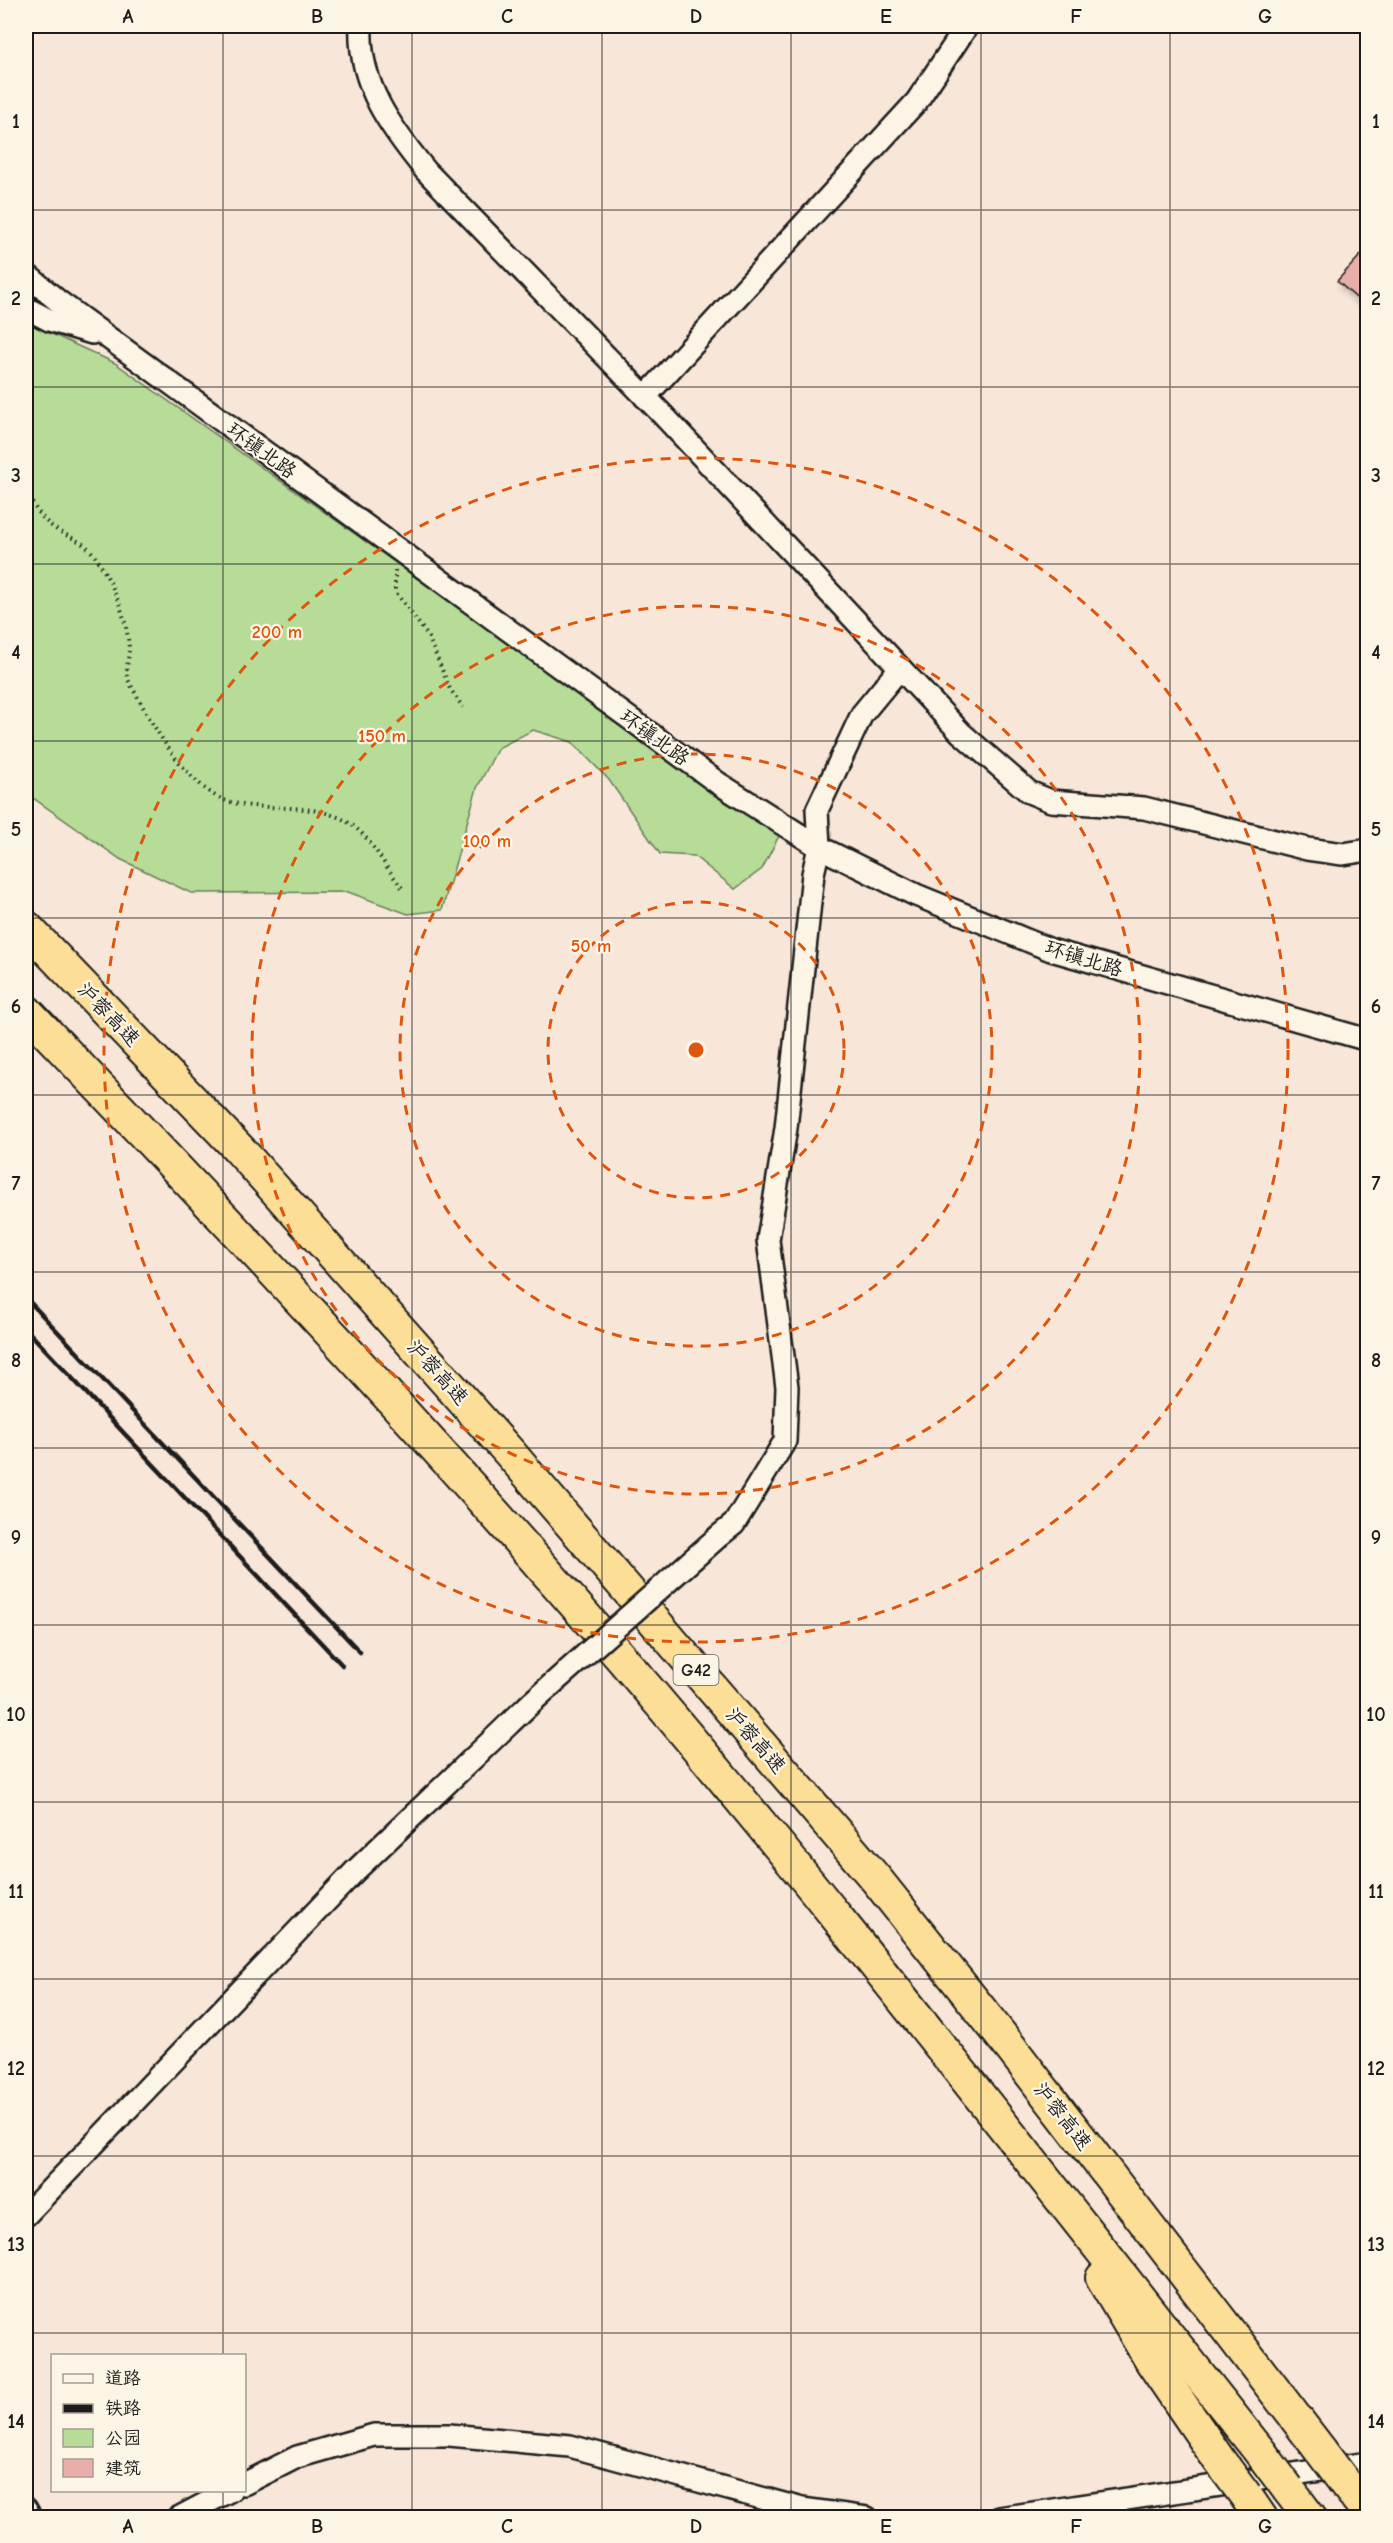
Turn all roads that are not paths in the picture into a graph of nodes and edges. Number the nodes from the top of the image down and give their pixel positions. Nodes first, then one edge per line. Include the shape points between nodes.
1 (361, 26) edge
2 (968, 26) edge
3 (26, 274) edge
4 (26, 308) edge
5 (109, 339) junction
6 (645, 397) junction
7 (900, 668) junction
8 (819, 847) junction
9 (1368, 850) edge
10 (26, 927) edge
11 (26, 1011) edge
12 (1368, 1040) edge
13 (1042, 2176) junction
14 (26, 2215) edge
15 (1356, 2473) edge
16 (246, 2483) edge
17 (227, 2492) edge
18 (1253, 2507) edge
19 (26, 2509) edge
20 (1368, 2512) edge
21 (31, 2517) edge
22 (178, 2517) edge
23 (867, 2517) edge
24 (999, 2517) edge
25 (1310, 2517) edge

1 - 6 street via 364,68 375,99 402,141 426,171
2 - 6 street via 917,102
3 - 5 street, 环镇北路
4 - 5 street via 49,320
5 - 8 street, 环镇北路 via 718,783
6 - 7 street
7 - 8 street via 862,714 817,810
7 - 9 street via 961,733 1029,792 1051,801 1144,808 1306,849 1343,854
8 - 12 street, 环镇北路 via 916,895 1051,950
8 - 14 street, bridge via 786,1128 768,1240 787,1387 785,1441 734,1524 532,1702 355,1871
10 - 15 highway, 沪蓉高速 / G42, bridge via 278,1193 509,1452 876,1879 1321,2451
11 - 13 highway, G42 via 246,1240 565,1593 768,1833
13 - 18 highway, bridge via 1152,2362
13 - 25 highway, G42, bridge
15 - 20 highway, 沪蓉高速 / G42
15 - 24 street
16 - 23 street via 297,2457 374,2435 449,2435 570,2446 802,2509
17 - 22 street
19 - 21 street

